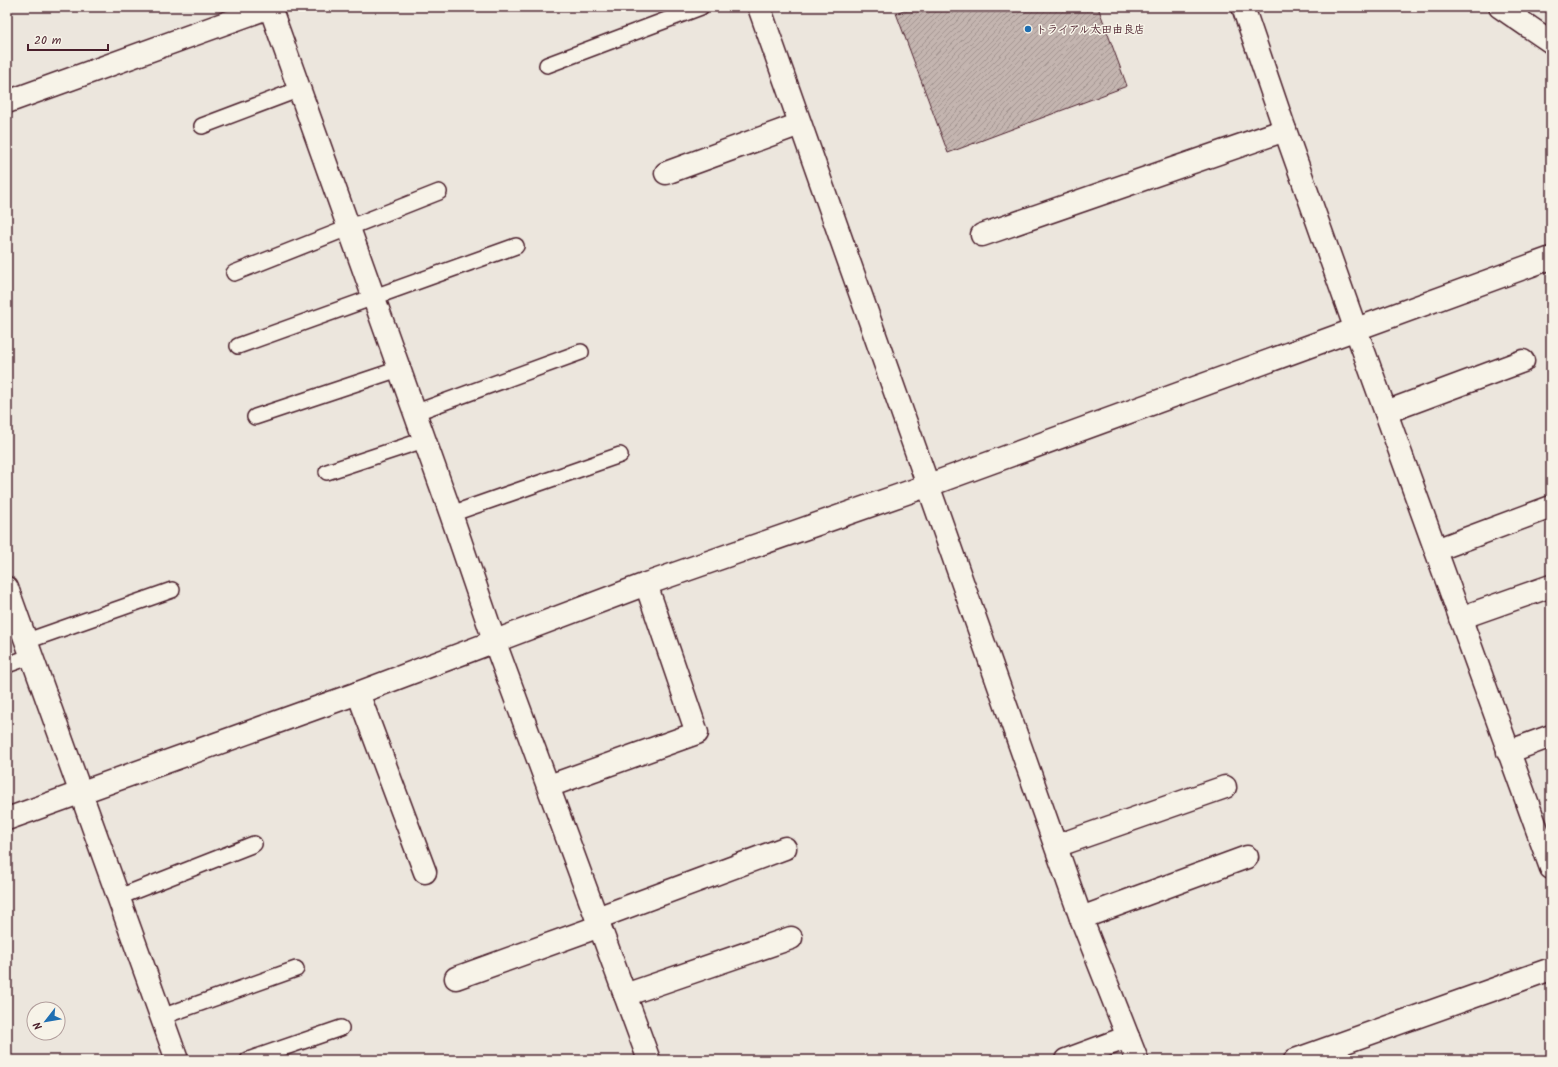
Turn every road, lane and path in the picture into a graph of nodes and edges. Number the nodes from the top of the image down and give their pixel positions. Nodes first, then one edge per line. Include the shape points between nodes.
1 (270, 7) edge
2 (701, 7) edge
3 (759, 7) edge
4 (1243, 7) edge
5 (1500, 7) edge
6 (1551, 42) edge
7 (547, 65) dead end
8 (300, 89) junction
9 (7, 102) edge
10 (800, 124) junction
11 (202, 126) dead end
12 (1285, 130) junction
13 (666, 173) dead end
14 (439, 192) dead end
15 (349, 228) junction
16 (982, 235) dead end
17 (516, 246) dead end
18 (1551, 258) edge
19 (234, 273) dead end
20 (374, 297) junction
21 (1356, 330) junction
22 (238, 346) dead end
23 (581, 352) dead end
24 (1523, 361) dead end
25 (399, 369) junction
26 (1386, 412) junction
27 (414, 413) junction
28 (255, 417) dead end
29 (424, 440) junction
30 (620, 455) dead end
31 (327, 472) dead end
32 (929, 485) junction
33 (1551, 507) edge
34 (451, 514) junction
35 (1436, 550) junction
36 (646, 584) junction
37 (1551, 586) edge
38 (7, 588) edge
39 (172, 590) dead end
40 (1460, 618) junction
41 (494, 640) junction
42 (29, 649) junction
43 (7, 665) edge
44 (358, 693) junction
45 (1551, 736) edge
46 (1508, 752) junction
47 (549, 786) junction
48 (1225, 787) dead end
49 (82, 793) junction
50 (7, 819) edge
51 (254, 844) dead end
52 (1056, 846) junction
53 (785, 848) dead end
54 (1247, 857) dead end
55 (1551, 868) edge
56 (425, 872) dead end
57 (119, 897) junction
58 (1081, 918) junction
59 (598, 922) junction
60 (791, 938) dead end
61 (296, 969) dead end
62 (1551, 969) edge
63 (456, 978) dead end
64 (625, 995) junction
65 (161, 1017) junction
66 (341, 1028) dead end
67 (1128, 1037) junction
68 (177, 1060) edge
69 (248, 1060) edge
70 (649, 1060) edge
71 (1066, 1060) edge
72 (1137, 1060) edge
73 (1295, 1060) edge

1 - 8 street
1 - 9 street
2 - 7 lane
3 - 10 street
4 - 12 street
5 - 6 street
8 - 11 lane
8 - 15 street
10 - 13 street
10 - 32 street
12 - 16 street
12 - 21 street
14 - 15 lane
15 - 19 lane
15 - 20 street
17 - 20 lane
18 - 21 street
20 - 22 lane
20 - 25 street
21 - 26 street
21 - 32 street
23 - 27 lane
24 - 26 street
25 - 27 street
25 - 28 lane
26 - 35 street
27 - 29 street
29 - 31 lane
29 - 34 street
30 - 34 lane
32 - 36 street
32 - 52 street
33 - 35 street
34 - 41 street
35 - 40 street
36 - 41 street
36 - 47 street via 697,734
37 - 40 street
38 - 42 street
39 - 42 lane
40 - 46 street
41 - 44 street
41 - 47 street
42 - 43 lane
42 - 49 street
44 - 49 street
44 - 56 street
45 - 46 street
46 - 55 street
47 - 59 street
48 - 52 street
49 - 50 street
49 - 57 street
51 - 57 lane
52 - 58 street
53 - 59 street
54 - 58 street
57 - 65 street
58 - 67 street
59 - 63 street
59 - 64 street
60 - 64 street
61 - 65 lane
62 - 73 street
64 - 70 street
65 - 68 street
66 - 69 lane
67 - 71 street
67 - 72 street

